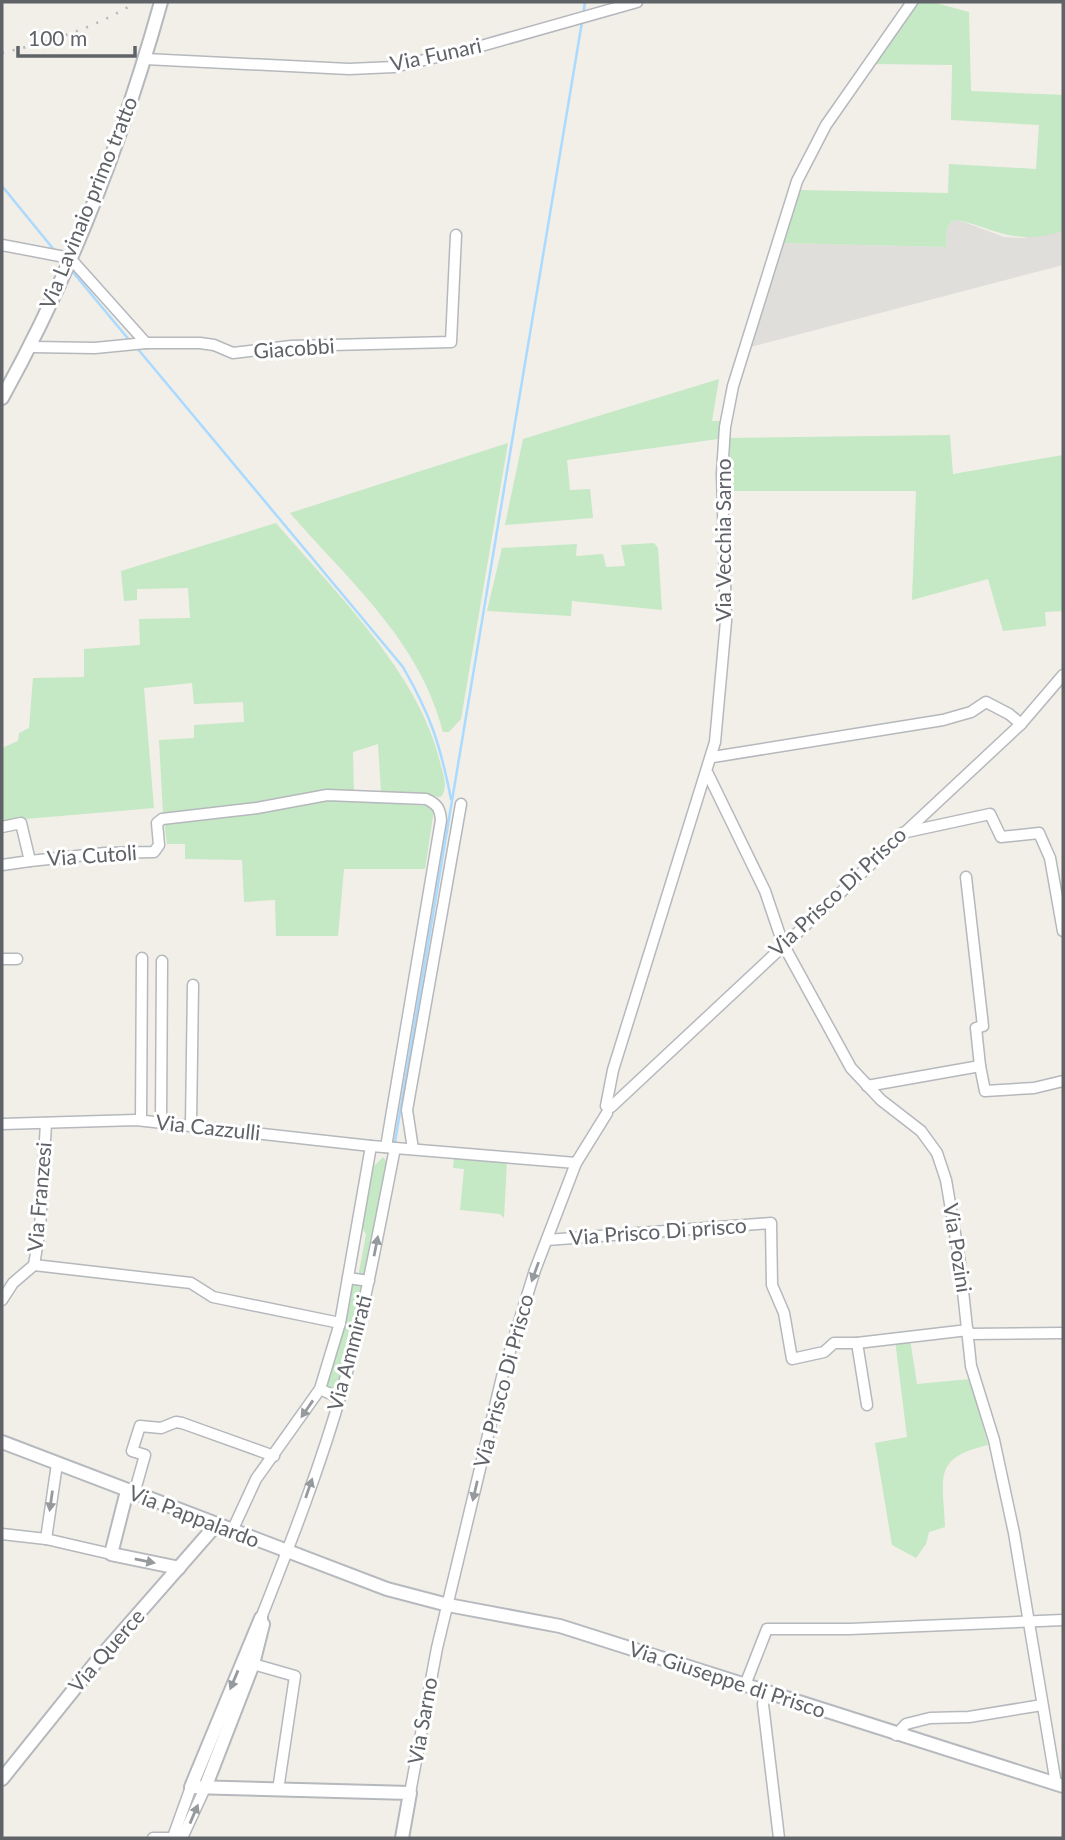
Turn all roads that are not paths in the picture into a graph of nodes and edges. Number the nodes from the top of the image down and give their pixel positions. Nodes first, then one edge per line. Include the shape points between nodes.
1 (161, 2) edge
2 (637, 2) edge
3 (912, 2) edge
4 (145, 59) junction
5 (456, 235) dead end
6 (2, 245) edge
7 (69, 258) junction
8 (138, 344) junction
9 (31, 347) junction
10 (2, 398) edge
11 (1063, 675) edge
12 (1021, 724) junction
13 (713, 757) junction
14 (708, 774) junction
15 (461, 804) dead end
16 (2, 827) edge
17 (901, 834) junction
18 (154, 852) joint
19 (30, 861) junction
20 (2, 865) edge
21 (966, 877) dead end
22 (1063, 931) edge
23 (783, 944) junction
24 (17, 958) dead end
25 (142, 958) dead end
26 (2, 959) edge
27 (162, 961) dead end
28 (193, 985) dead end
29 (980, 1066) junction
30 (1063, 1081) edge
31 (867, 1086) junction
32 (608, 1109) junction
33 (141, 1120) junction
34 (161, 1122) junction
35 (46, 1123) junction
36 (2, 1124) edge
37 (191, 1124) junction
38 (371, 1146) junction
39 (390, 1147) junction
40 (413, 1149) junction
41 (576, 1163) junction
42 (547, 1240) junction
43 (34, 1265) junction
44 (348, 1278) junction
45 (369, 1281) junction
46 (2, 1300) edge
47 (340, 1323) junction
48 (968, 1332) junction
49 (1063, 1333) edge
50 (857, 1343) junction
51 (320, 1389) junction
52 (339, 1398) junction
53 (867, 1405) dead end
54 (2, 1442) edge
55 (274, 1456) junction
56 (57, 1464) junction
57 (130, 1492) junction
58 (216, 1525) junction
59 (232, 1531) junction
60 (2, 1534) edge
61 (46, 1539) junction
62 (287, 1553) junction
63 (111, 1554) junction
64 (179, 1568) junction
65 (387, 1589) joint
66 (447, 1605) junction
67 (261, 1618) junction
68 (1063, 1620) edge
69 (1031, 1623) junction
70 (253, 1664) junction
71 (745, 1685) junction
72 (765, 1692) junction
73 (1042, 1705) junction
74 (896, 1735) junction
75 (2, 1779) edge
76 (1060, 1785) edge
77 (191, 1787) junction
78 (205, 1788) junction
79 (278, 1790) junction
80 (410, 1793) junction
81 (153, 1838) edge
82 (177, 1838) edge
83 (402, 1838) edge
84 (779, 1838) edge

1 - 4 street, Via Lavinaio primo tratto
2 - 4 street, Via Funari via 394,67
3 - 13 street, Via Vecchia Sarno via 810,153 783,219 733,386 722,473 726,621
4 - 7 street, Via Lavinaio primo tratto
5 - 8 street, Giacobbi via 452,338 446,344 291,346 233,354 200,343
6 - 7 street
7 - 8 street
7 - 9 street, Via Lavinaio primo tratto
8 - 9 street, Giacobbi
9 - 10 street, Via Lavinaio primo tratto
11 - 12 street, Via Prisco Di Prisco
12 - 13 street via 986,702 943,720
12 - 17 street, Via Prisco Di Prisco
13 - 14 street, Via Vecchia Sarno
14 - 23 street, Via Pozini via 765,891
14 - 32 street, Via Vecchia Sarno via 613,1070
15 - 40 street via 407,1110
16 - 19 street, Via Cutoli via 21,822
17 - 22 street via 990,814 1001,837 1039,833 1050,858
17 - 23 street, Via Prisco Di Prisco
18 - 19 street, Via Cutoli
18 - 39 street, Via Ammirati via 159,845 157,822 162,819 327,796 426,799 440,809
19 - 20 street, Via Cutoli
21 - 29 street via 983,1026 976,1028
23 - 31 street, Via Pozini via 851,1068
23 - 32 street, Via Prisco Di Prisco
24 - 26 street
25 - 33 street
27 - 34 street
28 - 37 street
29 - 30 street via 985,1091
29 - 31 street
31 - 48 street, Via Pozini via 921,1131 937,1153 946,1180
32 - 41 street, Via Prisco Di Prisco
33 - 34 street, Via Cazzulli
33 - 35 street, Via Cazzulli
34 - 37 street, Via Cazzulli
35 - 36 street, Via Cazzulli
35 - 43 street, Via Franzesi
37 - 38 street, Via Cazzulli
38 - 39 street, Via Cazzulli
38 - 44 street, Via Ammirati
39 - 40 street, Via Cazzulli
45 -> 39 street, Via Ammirati
40 - 41 street, Via Cazzulli
41 - 42 street, Via Prisco Di Prisco
42 - 50 street, Via Prisco Di prisco via 771,1223 772,1285 784,1313 792,1359 824,1352 834,1343
42 -> 66 street, Via Prisco Di Prisco via 502,1377
43 - 46 street, Via Franzesi
43 - 47 street via 191,1283 213,1297
44 - 45 street
44 - 47 street, Via Ammirati
45 - 52 street, Via Ammirati
47 - 51 street, Via Ammirati
48 - 49 street
48 - 50 street
48 - 69 street, Via Pozini via 971,1366 994,1440
50 - 53 street
51 - 52 street
51 -> 55 street, Via Ammirati
62 -> 52 street, Via Ammirati
54 - 56 street, Via Pappalardo
55 - 57 street via 182,1423 161,1428 139,1426 132,1451 145,1455
55 - 59 street, Via Ammirati via 256,1479
56 - 57 street, Via Pappalardo
56 -> 61 street
57 - 58 street, Via Pappalardo
57 - 63 street
58 - 59 street, Via Pappalardo
58 - 64 street, Via Querce
59 - 62 street, Via Pappalardo
60 - 61 street
61 - 63 street
62 - 65 street, Via Pappalardo
62 - 67 street, Via Ammirati
63 -> 64 street
64 - 75 street, Via Querce
65 - 66 street, Via Giuseppe di Prisco
66 - 71 street, Via Giuseppe di Prisco via 560,1626
66 - 80 street, Via Sarno
67 - 70 street via 263,1628
67 -> 77 street
68 - 69 street
69 - 71 street via 767,1629
69 - 73 street, Via Pozini
70 - 78 street
70 - 79 street via 295,1676
71 - 72 street, Via Giuseppe di Prisco
72 - 74 street, Via Giuseppe di Prisco
72 - 84 street
73 - 74 street via 970,1717 930,1718 906,1724
73 - 76 street, Via Pozini
74 - 76 street, Via Giuseppe di Prisco
77 - 78 street
77 - 82 street
78 - 79 street
82 -> 78 street
79 - 80 street
80 - 83 street, Via Sarno
81 - 82 street

